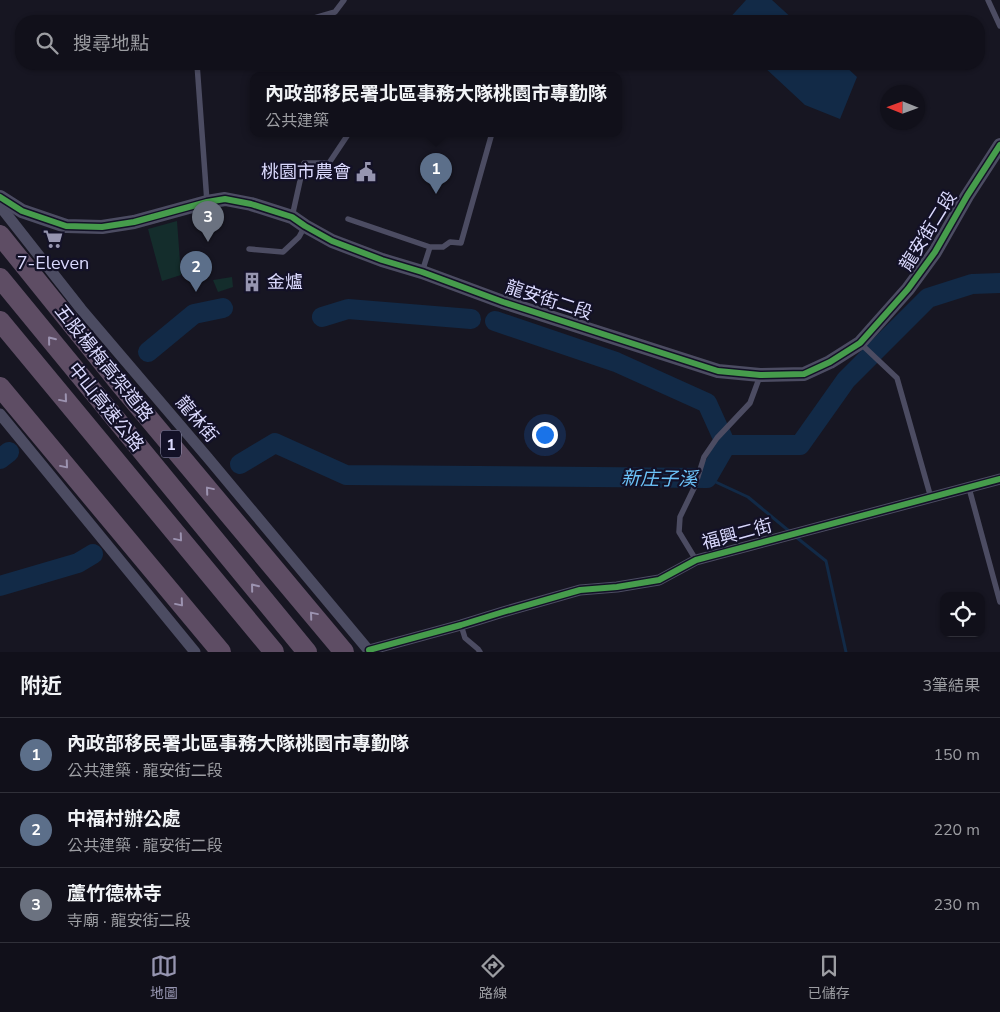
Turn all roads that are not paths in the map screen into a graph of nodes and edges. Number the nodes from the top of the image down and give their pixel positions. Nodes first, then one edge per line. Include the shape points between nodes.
1 (344, 0) edge
2 (988, 0) edge
3 (325, 15) edge
4 (1000, 26) edge
5 (196, 70) edge
6 (346, 137) edge
7 (491, 137) edge
8 (1000, 145) edge
9 (0, 197) edge
10 (207, 202) junction
11 (0, 206) edge
12 (292, 216) junction
13 (348, 219) dead end
14 (305, 226) junction
15 (0, 235) edge
16 (430, 247) junction
17 (249, 249) dead end
18 (422, 272) junction
19 (0, 278) edge
20 (0, 321) edge
21 (862, 346) junction
22 (760, 375) junction
23 (0, 387) edge
24 (0, 414) edge
25 (1000, 480) edge
26 (969, 488) junction
27 (932, 498) junction
28 (696, 560) junction
29 (1000, 602) edge
30 (461, 625) junction
31 (369, 651) edge
32 (195, 652) edge
33 (221, 652) edge
34 (274, 652) edge
35 (307, 652) edge
36 (344, 652) edge
37 (480, 652) edge

1 - 3 lane via 335,12
2 - 4 lane
5 - 10 lane
6 - 12 lane via 329,163 304,162
7 - 16 lane via 461,243
8 - 21 street, 龍安街二段 via 935,252
9 - 10 street, 龍安街二段 via 22,211 66,226 134,222
10 - 12 street, 龍安街二段 via 224,199
11 - 31 street, 龍林街 via 81,309
12 - 14 street, 龍安街二段
13 - 16 lane
14 - 17 lane via 300,236 282,252
14 - 18 street, 龍安街二段 via 382,260
36 -> 15 highway, 五股楊梅高架道路 / 1
16 - 18 lane
18 - 22 street, 龍安街二段 via 503,302 718,370
35 -> 19 highway, 中山高速公路 / 1
20 -> 34 highway, 中山高速公路
21 - 22 street, 龍安街二段 via 804,374
21 - 27 lane via 897,378
22 - 28 lane via 750,403 704,457 680,517 679,532
23 -> 33 highway
24 - 32 street
25 - 26 street, 福興二街
26 - 27 street, 福興二街
26 - 29 lane
27 - 28 street, 福興二街
28 - 30 street, 福興二街 via 659,580 580,590
30 - 31 street, 福興二街
30 - 37 lane via 465,638

